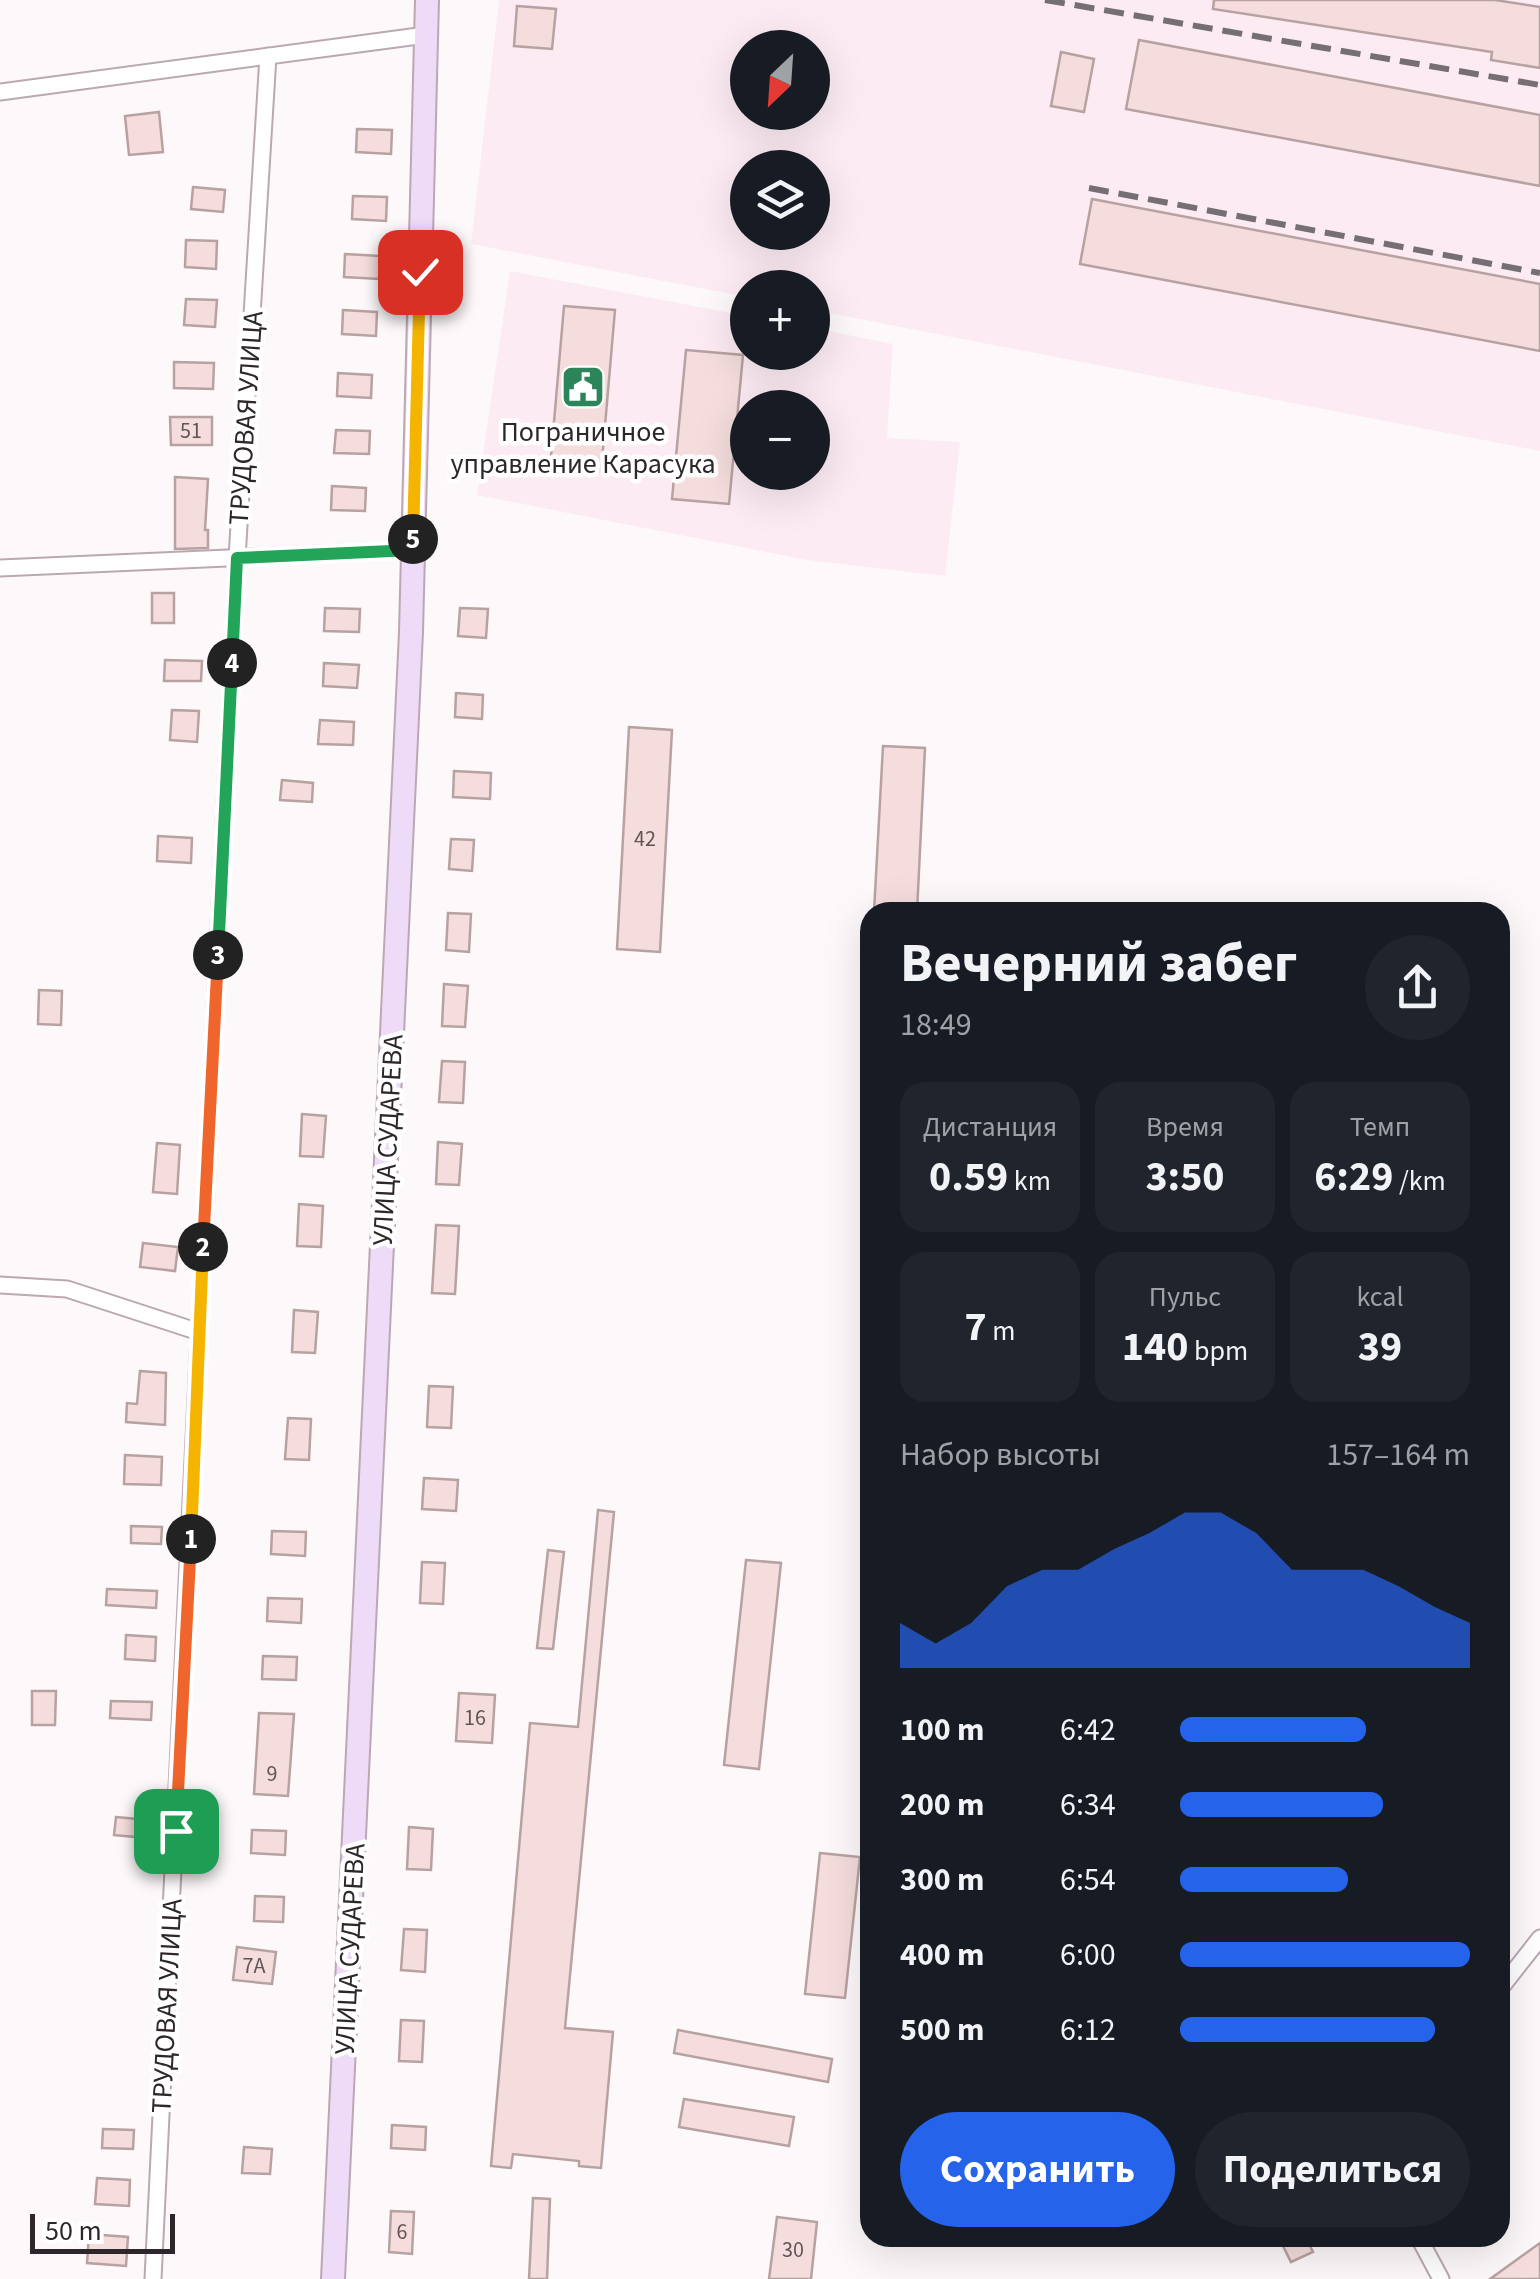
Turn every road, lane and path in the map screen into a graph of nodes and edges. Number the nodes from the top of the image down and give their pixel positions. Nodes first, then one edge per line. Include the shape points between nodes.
1 (427, 0) edge
2 (426, 35) junction
3 (268, 56) junction
4 (0, 92) edge
5 (413, 550) junction
6 (237, 558) junction
7 (0, 568) edge
8 (0, 1286) edge
9 (199, 1332) junction
10 (1540, 1938) edge
11 (1510, 1976) edge
12 (1424, 2247) edge
13 (153, 2279) edge
14 (333, 2279) edge
15 (1440, 2279) edge

1 - 2 street, УЛИЦА СУДАРЕВА
2 - 3 street
2 - 5 street, УЛИЦА СУДАРЕВА
3 - 4 street
3 - 6 street, ТРУДОВАЯ УЛИЦА
5 - 6 street
5 - 14 street, УЛИЦА СУДАРЕВА
6 - 7 street
6 - 9 street, ТРУДОВАЯ УЛИЦА
8 - 9 street via 67,1290
9 - 13 street, ТРУДОВАЯ УЛИЦА
10 - 11 street
12 - 15 street

